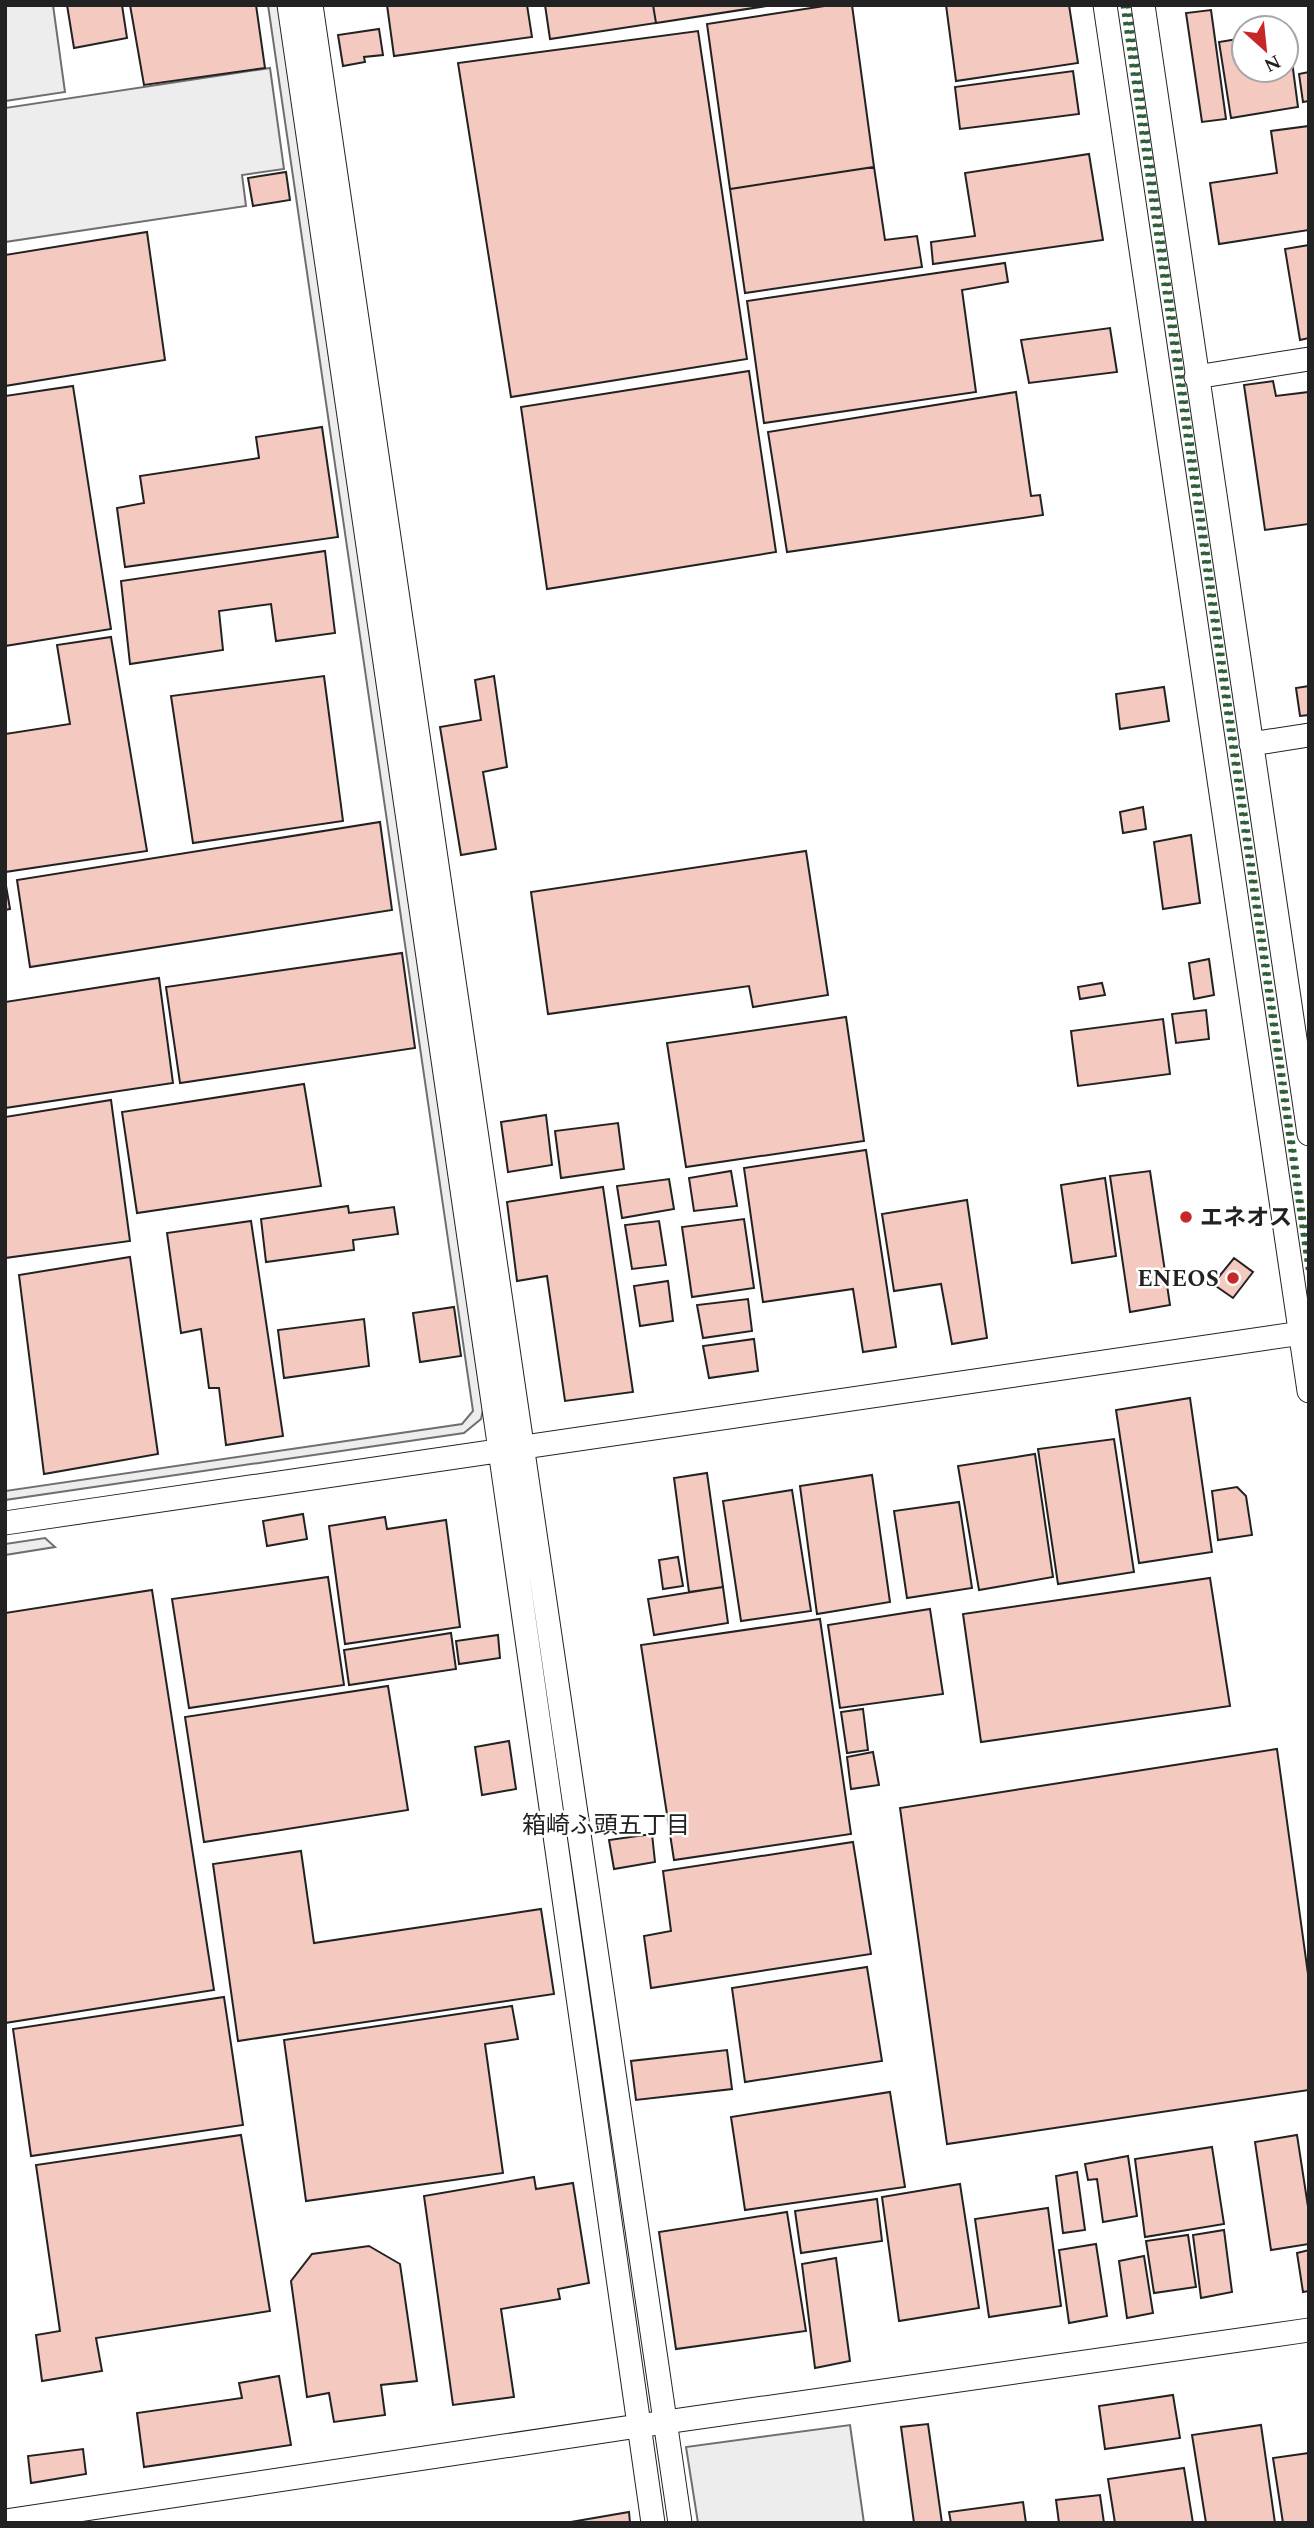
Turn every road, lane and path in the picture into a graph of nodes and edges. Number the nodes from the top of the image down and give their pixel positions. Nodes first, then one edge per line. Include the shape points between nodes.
1 (289, 5) edge
2 (311, 5) edge
3 (1105, 5) edge
4 (1143, 5) edge
5 (1309, 359) edge
6 (1196, 377) junction
7 (1309, 735) edge
8 (1251, 744) junction
9 (1309, 1134) edge
10 (1305, 1333) edge
11 (1309, 1391) edge
12 (511, 1449) junction
13 (5, 1523) edge
14 (1309, 2330) edge
15 (665, 2423) junction
16 (638, 2426) junction
17 (5, 2521) edge
18 (653, 2523) edge
19 (680, 2523) edge

1 - 12 street
2 - 12 street
3 - 10 street
4 - 6 street
5 - 6 street
6 - 8 street
7 - 8 street
8 - 9 street
10 - 11 street
10 - 12 street
12 - 13 street
12 - 15 street
12 - 16 street
14 - 15 street
15 - 16 street
15 - 19 street
16 - 17 street
16 - 18 street

